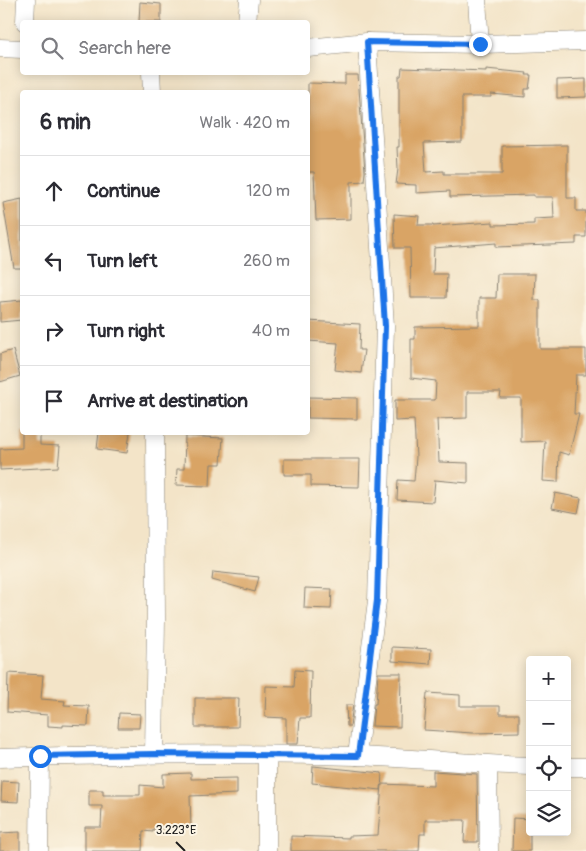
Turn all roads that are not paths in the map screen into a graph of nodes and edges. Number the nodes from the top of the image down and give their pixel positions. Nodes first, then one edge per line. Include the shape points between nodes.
1 (26, 0) edge
2 (249, 0) edge
3 (477, 0) edge
4 (25, 20) edge
5 (247, 20) edge
6 (586, 41) edge
7 (367, 42) junction
8 (480, 44) junction
9 (0, 48) edge
10 (310, 48) edge
11 (20, 49) edge
12 (151, 75) edge
13 (152, 90) edge
14 (155, 435) edge
15 (154, 754) junction
16 (267, 755) junction
17 (40, 756) junction
18 (358, 756) junction
19 (0, 758) edge
20 (488, 765) junction
21 (526, 766) edge
22 (571, 767) edge
23 (586, 767) edge
24 (39, 851) edge
25 (267, 851) edge
26 (489, 851) edge

1 - 4 street
2 - 5 street
3 - 8 street
6 - 8 street
7 - 8 street
7 - 10 street
7 - 18 street via 385,326 377,600
9 - 11 street
12 - 13 street
14 - 15 street
15 - 16 street
15 - 17 street
16 - 18 street
16 - 25 street
17 - 19 street
17 - 24 street
18 - 20 street
20 - 21 street
20 - 26 street
22 - 23 street

